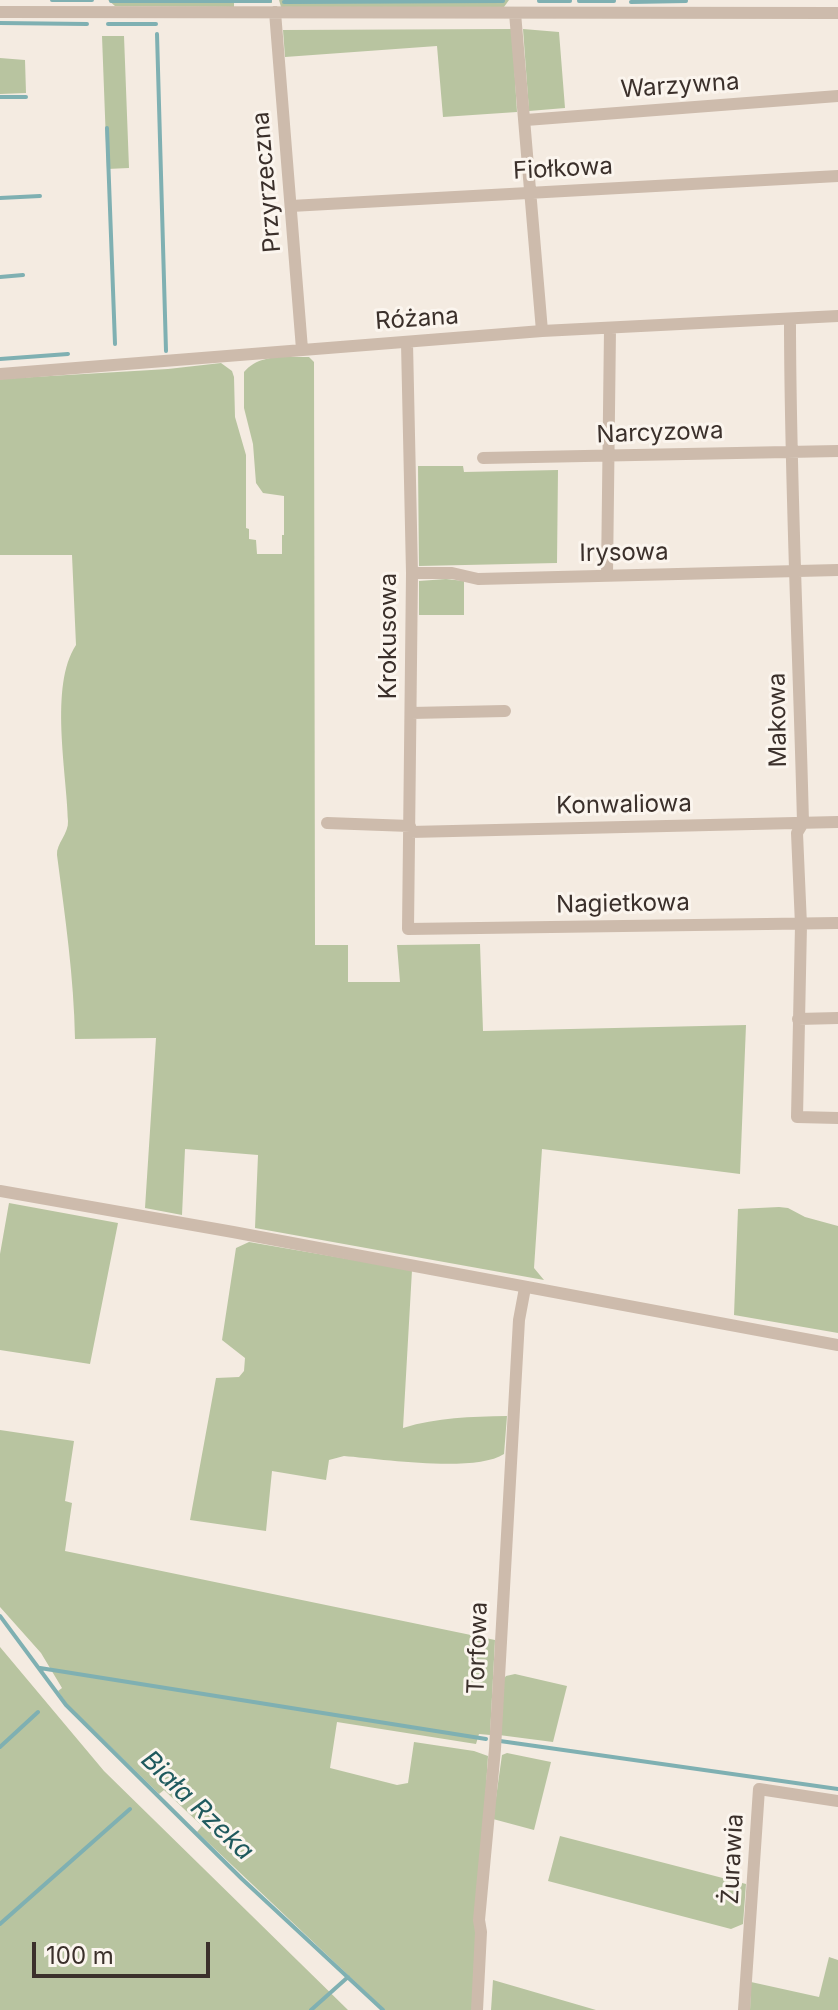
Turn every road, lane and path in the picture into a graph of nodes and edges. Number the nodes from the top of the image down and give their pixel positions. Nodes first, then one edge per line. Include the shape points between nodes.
1 (0, 12) edge
2 (275, 12) junction
3 (515, 13) junction
4 (838, 13) edge
5 (838, 96) edge
6 (526, 120) junction
7 (838, 176) edge
8 (531, 193) junction
9 (291, 206) junction
10 (838, 316) edge
11 (790, 320) junction
12 (610, 329) junction
13 (542, 331) junction
14 (407, 343) junction
15 (302, 349) junction
16 (0, 374) edge
17 (790, 451) junction
18 (838, 451) edge
19 (609, 457) junction
20 (483, 458) dead end
21 (838, 570) edge
22 (797, 571) junction
23 (412, 573) junction
24 (607, 575) junction
25 (505, 711) dead end
26 (411, 713) junction
27 (838, 822) edge
28 (327, 823) dead end
29 (803, 823) junction
30 (410, 829) junction
31 (838, 923) edge
32 (801, 925) junction
33 (408, 929) joint
34 (838, 1018) edge
35 (798, 1019) junction
36 (838, 1118) edge
37 (0, 1191) edge
38 (525, 1288) junction
39 (838, 1345) edge
40 (838, 1801) edge
41 (477, 2010) edge
42 (744, 2010) edge

1 - 2 street
2 - 3 street
2 - 9 street, Przyrzeczna
3 - 4 street
3 - 6 street
5 - 6 street, Warzywna
6 - 8 street
7 - 8 street, Fiołkowa
8 - 9 street, Fiołkowa
8 - 13 street
9 - 15 street, Przyrzeczna
10 - 11 street, Różana
11 - 12 street, Różana
11 - 17 street, Makowa
12 - 13 street, Różana
12 - 19 street
13 - 14 street, Różana
14 - 15 street, Różana
14 - 23 street, Krokusowa
15 - 16 street, Różana
17 - 18 street, Narcyzowa
17 - 19 street, Narcyzowa
17 - 22 street, Makowa
19 - 20 street, Narcyzowa
19 - 24 street
21 - 22 street, Irysowa
22 - 24 street, Irysowa
22 - 29 street, Makowa
23 - 24 street, Irysowa via 478,579
23 - 26 street, Krokusowa
25 - 26 street
26 - 30 street, Krokusowa
27 - 29 street, Konwaliowa
28 - 30 street, Konwaliowa
29 - 30 street, Konwaliowa
29 - 32 street, Makowa via 797,833
30 - 33 street, Krokusowa
31 - 32 street, Nagietkowa
32 - 33 street, Nagietkowa
32 - 35 street, Makowa
34 - 35 street
35 - 36 street, Makowa via 797,1117
37 - 38 street
38 - 39 street
38 - 41 street, Torfowa
40 - 42 street, Żurawia via 759,1789

